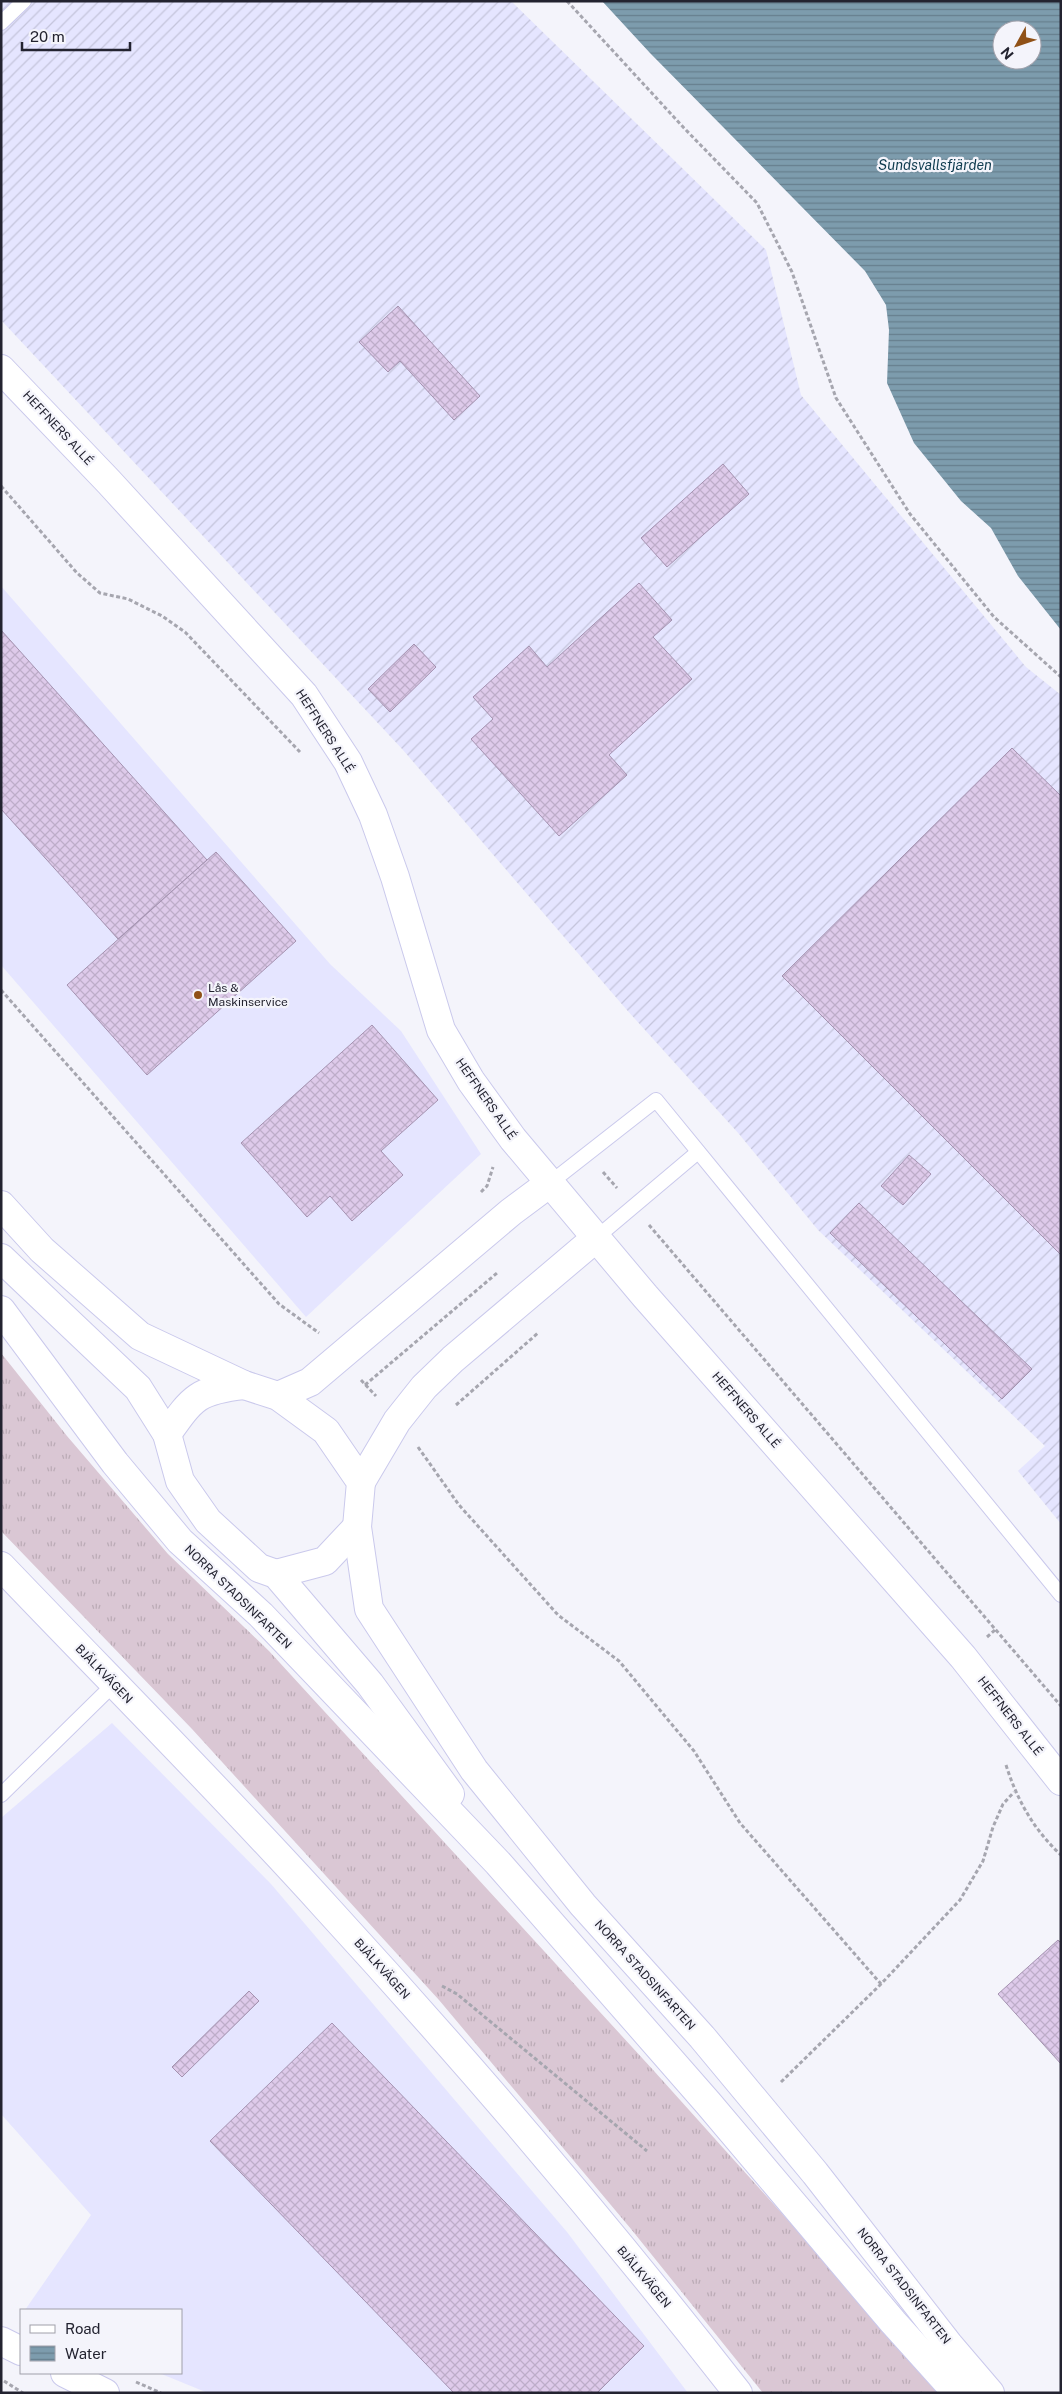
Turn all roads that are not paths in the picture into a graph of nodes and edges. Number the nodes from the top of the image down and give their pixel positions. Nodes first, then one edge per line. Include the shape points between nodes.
1 (24, 1) edge
2 (1, 23) edge
3 (1, 369) edge
4 (698, 1152) junction
5 (550, 1183) junction
6 (1, 1205) edge
7 (596, 1238) junction
8 (1, 1258) edge
9 (1, 1310) edge
10 (244, 1385) junction
11 (278, 1396) junction
12 (167, 1434) junction
13 (361, 1482) junction
14 (357, 1527) junction
15 (1, 1566) edge
16 (276, 1574) junction
17 (1061, 1595) edge
18 (114, 1684) junction
19 (1061, 1782) edge
20 (1, 1795) edge
21 (498, 1863) junction
22 (1, 2340) edge
23 (20, 2350) edge
24 (67, 2374) edge
25 (105, 2393) edge
26 (738, 2393) edge
27 (957, 2393) edge
28 (990, 2393) edge

1 - 2 lane
3 - 5 main road, HEFFNERS ALLÉ via 116,489 304,695 348,762 372,815 395,877 441,1030 476,1088
4 - 5 lane via 656,1100
4 - 7 lane
4 - 17 lane
5 - 7 main road, HEFFNERS ALLÉ
5 - 11 main road via 511,1212 310,1382
6 - 10 main road via 42,1250 140,1336
7 - 13 main road via 424,1386 398,1421
7 - 19 main road, HEFFNERS ALLÉ via 963,1657
8 - 12 main road, NORRA STADSINFARTEN via 138,1388
9 - 21 main road, NORRA STADSINFARTEN via 114,1463 180,1541 260,1615
10 - 11 main road
10 - 12 main road via 198,1395
11 - 13 main road via 326,1431
12 - 16 main road, NORRA STADSINFARTEN via 180,1481 208,1521 259,1568
13 - 14 main road, NORRA STADSINFARTEN
14 - 16 main road via 325,1561
14 - 28 main road, NORRA STADSINFARTEN via 369,1609 474,1770 583,1905 702,2038 815,2173
15 - 18 main road, BJÄLKVÄGEN
16 - 21 main road, NORRA STADSINFARTEN via 370,1684
18 - 20 lane
18 - 26 main road, BJÄLKVÄGEN via 323,1903 400,1989 523,2130
21 - 27 main road, NORRA STADSINFARTEN
22 - 23 main road
24 - 25 main road

